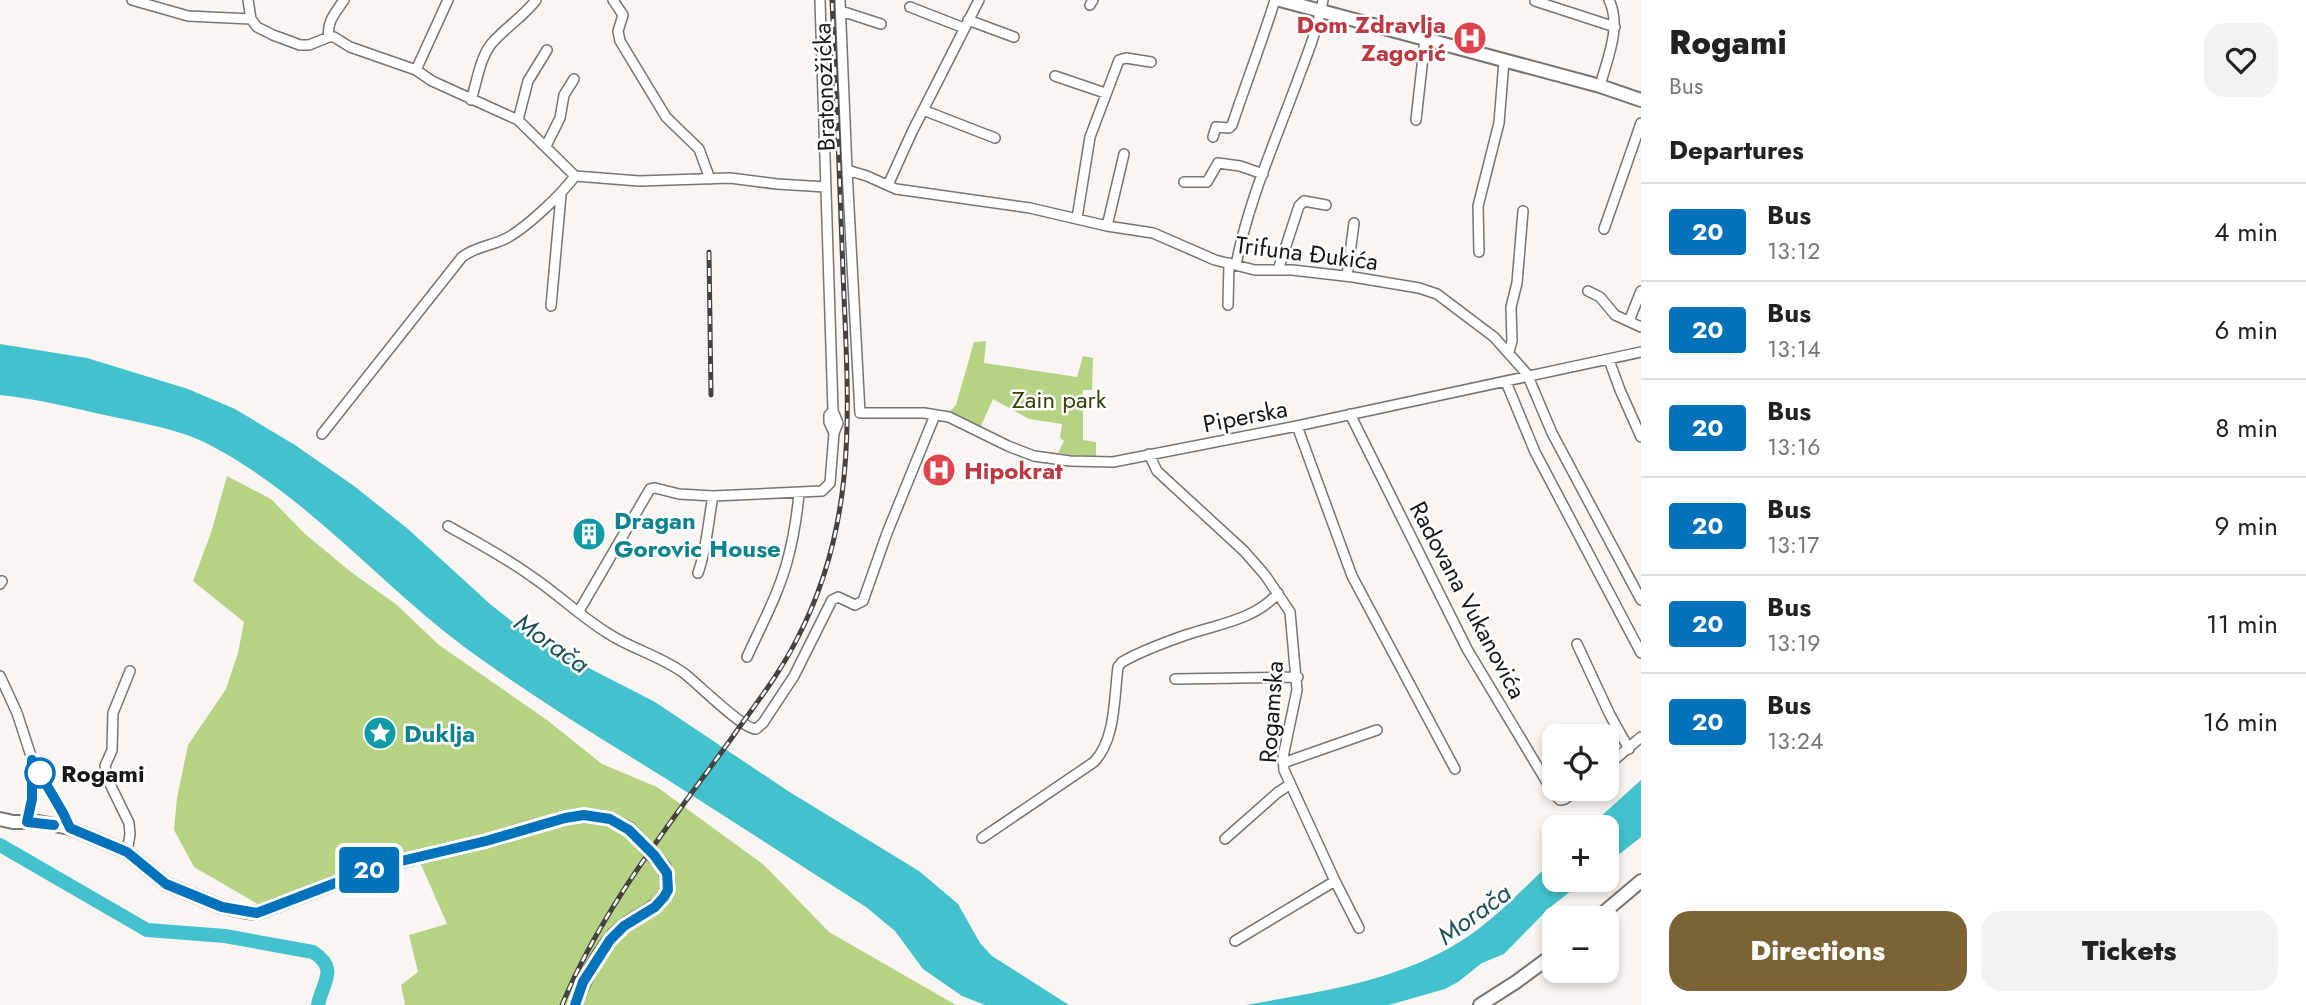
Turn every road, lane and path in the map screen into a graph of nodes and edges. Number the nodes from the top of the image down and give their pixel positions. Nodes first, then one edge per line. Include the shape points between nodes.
1 (132, 0) edge
2 (248, 0) edge
3 (344, 0) edge
4 (448, 0) edge
5 (536, 0) edge
6 (613, 0) edge
7 (820, 0) edge
8 (840, 0) edge
9 (979, 0) edge
10 (1278, 0) edge
11 (1609, 0) edge
12 (1535, 1) edge
13 (1322, 6) edge
14 (910, 7) dead end
15 (841, 11) junction
16 (251, 19) junction
17 (881, 24) dead end
18 (966, 24) junction
19 (1615, 27) junction
20 (329, 37) junction
21 (1014, 37) dead end
22 (1425, 39) junction
23 (547, 50) dead end
24 (1504, 61) junction
25 (1151, 62) dead end
26 (416, 70) junction
27 (1055, 76) dead end
28 (574, 79) dead end
29 (1600, 86) junction
30 (1105, 93) junction
31 (471, 100) junction
32 (1641, 100) edge
33 (923, 110) junction
34 (518, 120) junction
35 (1416, 120) dead end
36 (1641, 123) edge
37 (1213, 137) dead end
38 (995, 138) dead end
39 (545, 146) junction
40 (1124, 154) dead end
41 (847, 170) junction
42 (1263, 174) junction
43 (575, 176) junction
44 (710, 179) junction
45 (1184, 182) dead end
46 (888, 185) junction
47 (826, 187) junction
48 (561, 195) junction
49 (1326, 205) dead end
50 (1523, 211) dead end
51 (1077, 218) junction
52 (1354, 223) dead end
53 (1107, 226) junction
54 (1604, 229) dead end
55 (1479, 253) dead end
56 (1232, 264) junction
57 (1278, 270) junction
58 (1347, 276) junction
59 (1588, 291) dead end
60 (1641, 291) edge
61 (551, 306) dead end
62 (1228, 306) dead end
63 (1629, 321) junction
64 (1641, 327) edge
65 (1509, 352) junction
66 (1641, 352) edge
67 (1609, 360) junction
68 (1529, 377) junction
69 (1506, 382) junction
70 (1350, 414) junction
71 (935, 415) junction
72 (1297, 426) junction
73 (322, 434) dead end
74 (1641, 437) edge
75 (1149, 454) junction
76 (799, 493) junction
77 (713, 496) junction
78 (448, 526) dead end
79 (698, 573) dead end
80 (1278, 593) junction
81 (1641, 600) edge
82 (579, 611) junction
83 (1577, 644) dead end
84 (1641, 653) edge
85 (747, 657) dead end
86 (130, 671) dead end
87 (0, 676) edge
88 (1298, 677) junction
89 (1175, 679) dead end
90 (1377, 730) dead end
91 (1641, 737) edge
92 (1629, 749) junction
93 (1619, 756) edge
94 (32, 760) junction
95 (1283, 763) junction
96 (1455, 769) dead end
97 (1542, 773) edge
98 (1289, 785) junction
99 (0, 819) edge
100 (27, 822) junction
101 (70, 828) junction
102 (982, 838) dead end
103 (1225, 839) dead end
104 (127, 852) junction
105 (1335, 881) junction
106 (1641, 881) edge
107 (1611, 906) edge
108 (1359, 928) dead end
109 (1235, 941) dead end
110 (1542, 963) edge
111 (575, 1005) edge
112 (1480, 1005) edge

1 - 16 street via 188,16
2 - 16 street
3 - 20 street via 331,19
4 - 26 street
5 - 31 street via 491,44
6 - 44 street via 623,15 620,41 666,117 699,149
7 - 47 street
8 - 15 street, Bratonožićka
9 - 18 street
10 - 13 street
10 - 37 street via 1232,125 1216,127
11 - 19 street
12 - 19 street
13 - 22 street
13 - 42 street
14 - 18 street
15 - 17 street
15 - 41 street, Bratonožićka
16 - 20 street via 257,27 300,45
18 - 21 street
18 - 33 street
19 - 29 street
20 - 26 street
22 - 24 street
22 - 35 street
23 - 34 street via 528,81
24 - 29 street
24 - 55 street via 1499,123 1478,206
25 - 30 street via 1119,60
26 - 31 street
27 - 30 street
28 - 39 street
29 - 32 street
30 - 51 street via 1090,137
31 - 34 street
33 - 38 street
33 - 46 street
34 - 39 street
36 - 54 street
39 - 43 street
40 - 53 street
41 - 46 street, Bratonožićka
41 - 71 street, Piperska via 857,413
42 - 45 street via 1218,163 1207,182
42 - 56 street
43 - 44 street via 639,181
43 - 48 street
44 - 47 street
46 - 51 street, Trifuna Đukića
47 - 76 street via 832,474 822,491
48 - 61 street
48 - 73 street via 508,238 462,257
49 - 57 street via 1302,202
50 - 65 street
51 - 53 street, Trifuna Đukića
52 - 58 street
53 - 56 street, Trifuna Đukića via 1153,233
56 - 57 street, Trifuna Đukića
56 - 62 street
57 - 58 street, Trifuna Đukića
58 - 65 street, Trifuna Đukića via 1437,294
59 - 63 street
60 - 63 street
63 - 64 street
65 - 68 street, Trifuna Đukića
66 - 67 street, Piperska
67 - 68 street, Piperska
67 - 74 street
68 - 69 street, Piperska
68 - 81 street, Trifuna Đukića via 1552,433
69 - 70 street, Piperska
69 - 84 street via 1535,452
70 - 72 street, Piperska
70 - 97 street, Radovana Vukanovića via 1467,649
71 - 75 street, Piperska via 949,417 1018,451 1049,459 1101,463
71 - 82 street via 863,601 832,600 794,677 756,729 734,718 681,671 620,641
72 - 75 street, Piperska
72 - 96 street via 1352,576
75 - 80 street, Rogamska via 1157,471 1244,551
76 - 77 street
76 - 85 street via 787,563
77 - 79 street
77 - 82 street via 650,489
78 - 82 street via 528,573
80 - 88 street, Rogamska via 1292,616
80 - 102 street via 1250,613 1122,662 1110,732 1100,756
83 - 92 street
86 - 104 street via 113,712 112,750 105,766 129,823
87 - 94 street
88 - 89 street
88 - 95 street, Rogamska
90 - 95 street
91 - 92 street
92 - 93 street
94 - 100 street
94 - 101 street
95 - 98 street, Rogamska
98 - 103 street
98 - 105 street, Rogamska
99 - 100 street
100 - 101 street
101 - 104 street
104 - 111 street via 166,884 222,907 257,913 380,866 565,818 610,819 629,830 659,861 668,890 655,907 610,940 583,982
105 - 108 street, Rogamska
105 - 109 street
106 - 107 street
110 - 112 street

